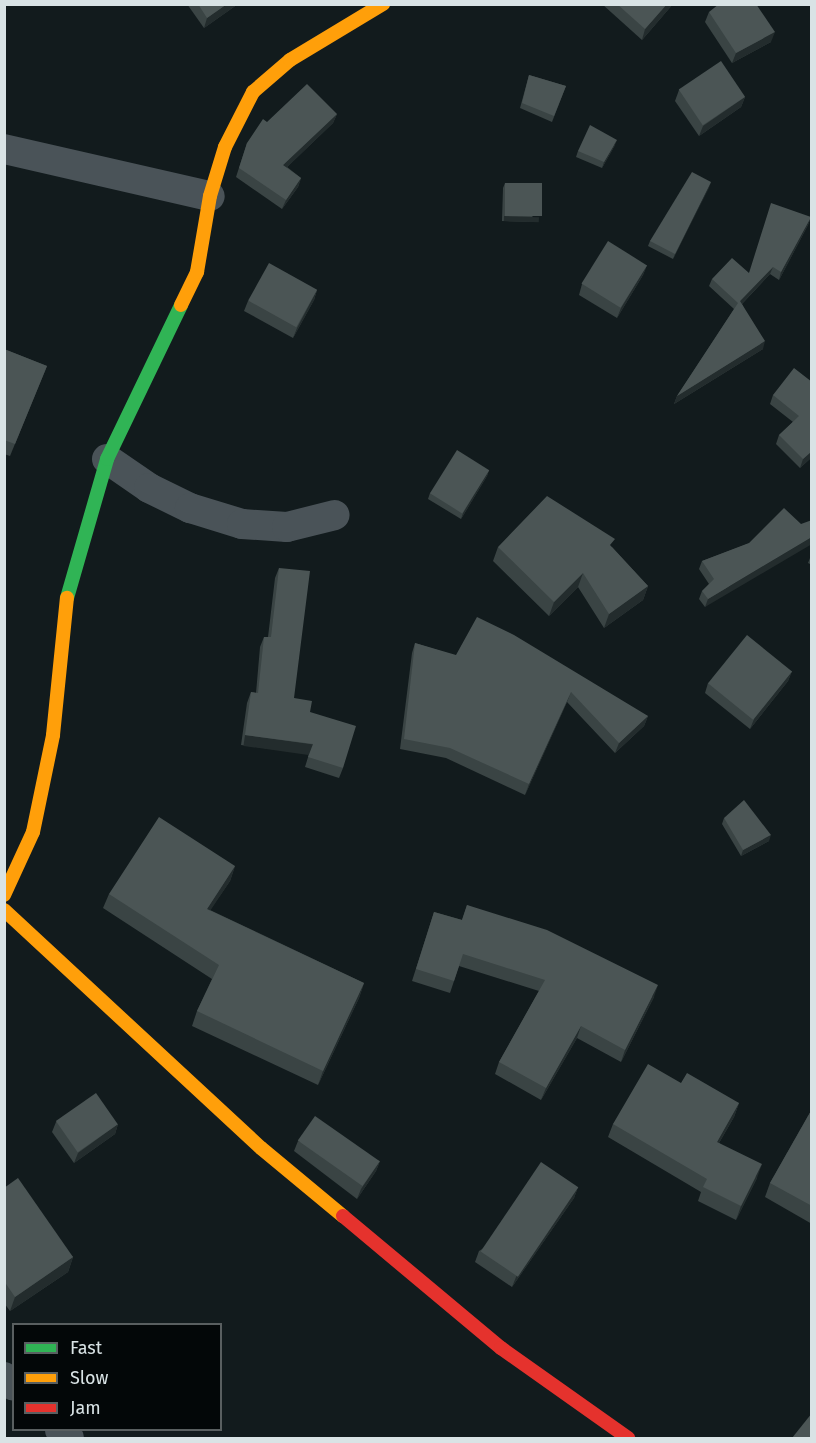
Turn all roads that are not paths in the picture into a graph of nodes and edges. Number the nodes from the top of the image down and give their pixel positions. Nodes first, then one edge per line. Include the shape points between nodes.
1 (383, 4) edge
2 (4, 149) edge
3 (210, 196) junction
4 (107, 459) junction
5 (335, 515) dead end
6 (4, 895) edge
7 (4, 910) edge
8 (628, 1438) edge

1 - 3 street via 290,60 253,92 225,147
2 - 3 street
3 - 4 street via 197,272
4 - 5 street via 149,488 190,508 242,524 286,527
4 - 6 street via 68,588 52,735 33,832
7 - 8 street via 270,1155 501,1348

